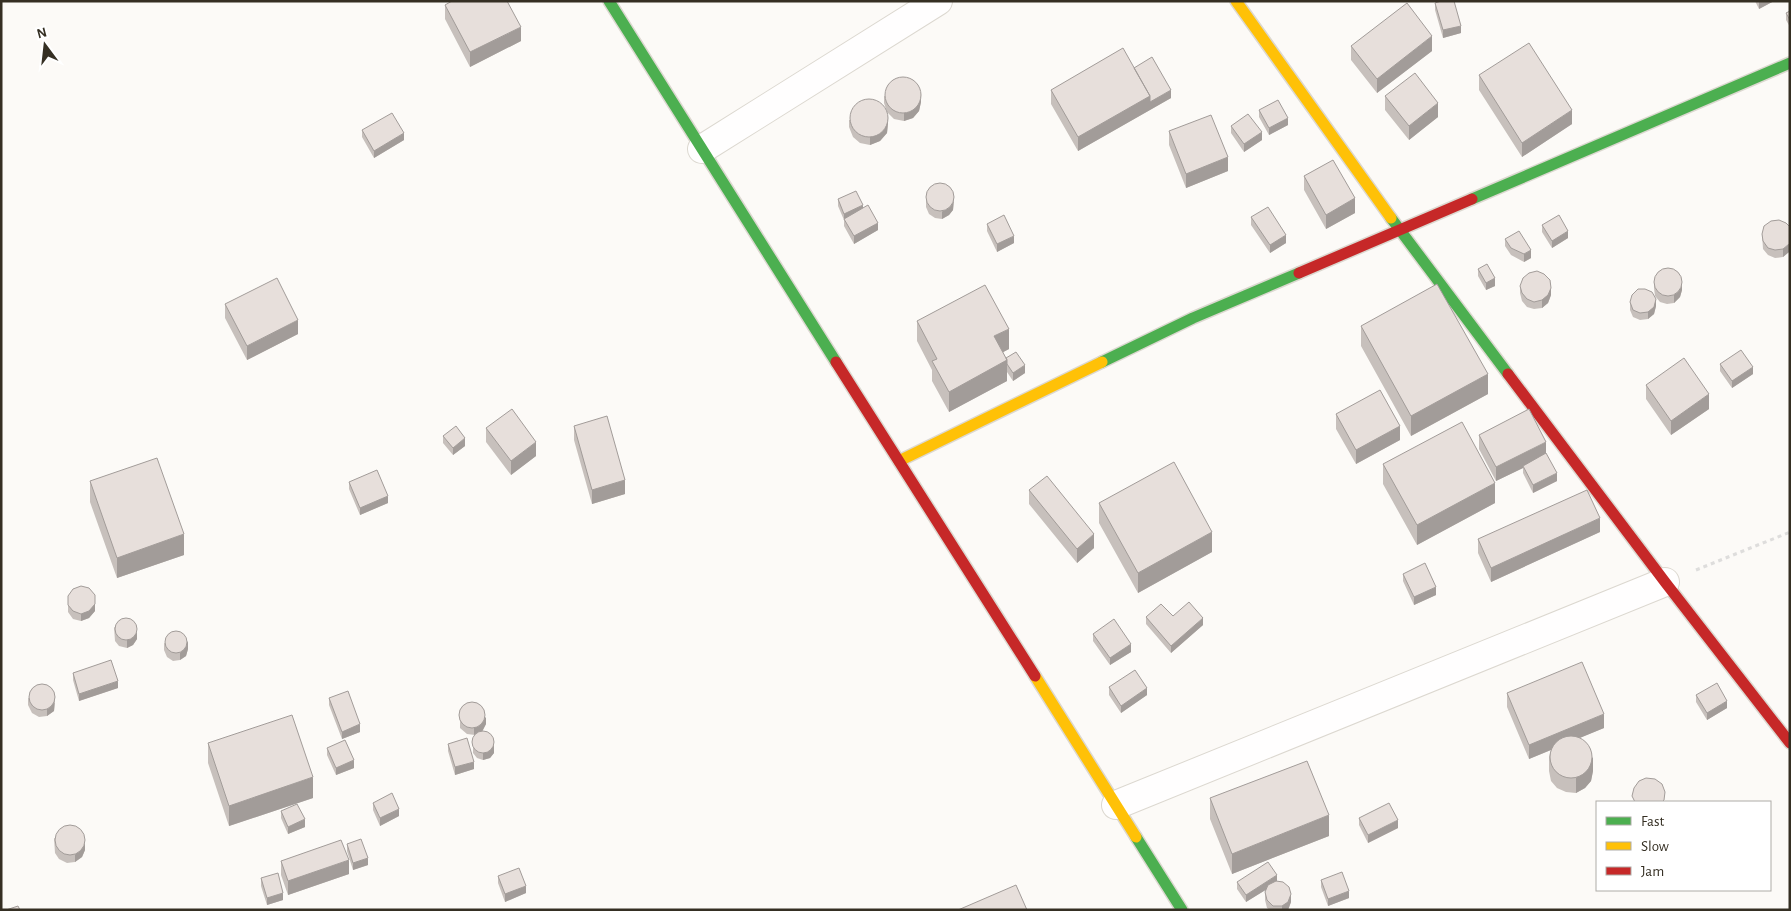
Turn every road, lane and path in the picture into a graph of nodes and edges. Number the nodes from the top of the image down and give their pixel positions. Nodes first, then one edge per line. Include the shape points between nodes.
1 (609, 1) edge
2 (938, 1) edge
3 (1236, 1) edge
4 (1790, 63) edge
5 (702, 149) junction
6 (1400, 231) junction
7 (899, 461) junction
8 (1790, 532) edge
9 (1665, 582) junction
10 (1790, 743) edge
11 (1116, 805) junction
12 (1182, 910) edge

1 - 5 street
2 - 5 street
3 - 6 street
4 - 6 street
5 - 7 street
6 - 7 street via 1193,318
6 - 9 street
7 - 11 street
8 - 9 path
9 - 10 street
9 - 11 street
11 - 12 street

